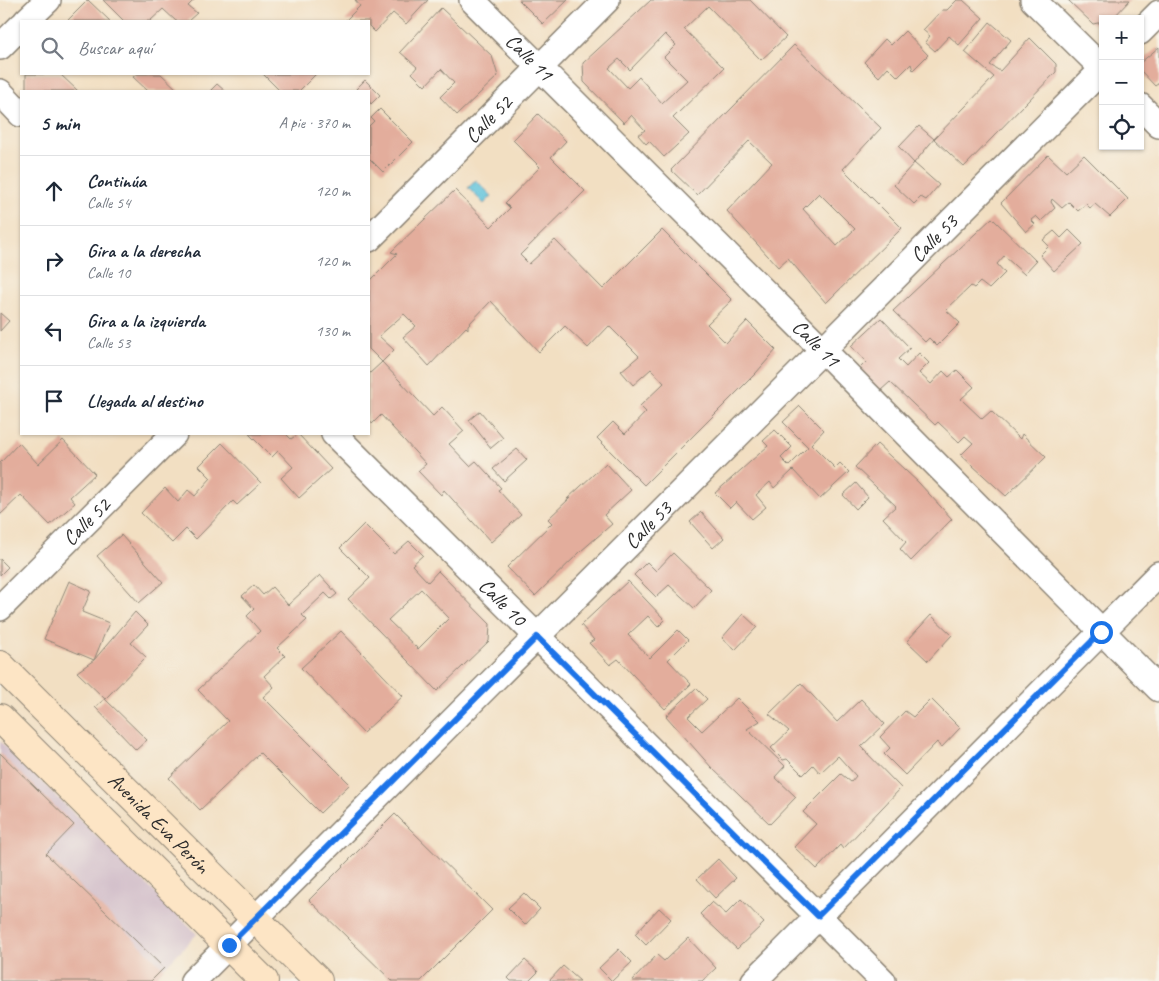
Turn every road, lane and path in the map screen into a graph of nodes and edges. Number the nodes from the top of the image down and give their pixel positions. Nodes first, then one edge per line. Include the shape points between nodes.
1 (48, 0) edge
2 (472, 0) edge
3 (607, 0) edge
4 (1033, 0) edge
5 (1159, 13) edge
6 (27, 20) edge
7 (20, 27) edge
8 (1144, 28) edge
9 (0, 47) edge
10 (1099, 65) edge
11 (539, 68) junction
12 (1099, 73) edge
13 (0, 92) edge
14 (1144, 110) edge
15 (20, 113) edge
16 (1159, 125) edge
17 (370, 238) edge
18 (822, 349) junction
19 (173, 435) edge
20 (335, 435) edge
21 (1159, 574) edge
22 (0, 608) edge
23 (1101, 632) junction
24 (537, 637) junction
25 (0, 665) edge
26 (1159, 689) edge
27 (0, 718) edge
28 (818, 916) junction
29 (255, 919) junction
30 (229, 945) junction
31 (193, 981) edge
32 (264, 981) edge
33 (318, 981) edge
34 (754, 981) edge
35 (883, 981) edge

1 - 6 street
2 - 11 street, Calle 11
3 - 11 street, Calle 52
4 - 10 street
5 - 8 street
7 - 9 street
11 - 17 street, Calle 52
11 - 18 street, Calle 11
12 - 18 street, Calle 53
13 - 15 street
14 - 16 street
18 - 23 street, Calle 11
18 - 24 street, Calle 53
19 - 22 street, Calle 52
20 - 24 street, Calle 10
21 - 23 street
23 - 26 street, Calle 11
23 - 28 street
24 - 28 street, Calle 10
24 - 29 street, Calle 53
25 - 29 main road, Avenida Eva Perón
27 - 30 main road, Avenida Eva Perón
28 - 34 street
28 - 35 street, Calle 10
29 - 30 street, Calle 53
29 - 33 main road, Avenida Eva Perón
30 - 31 street, Calle 53
30 - 32 main road, Avenida Eva Perón

